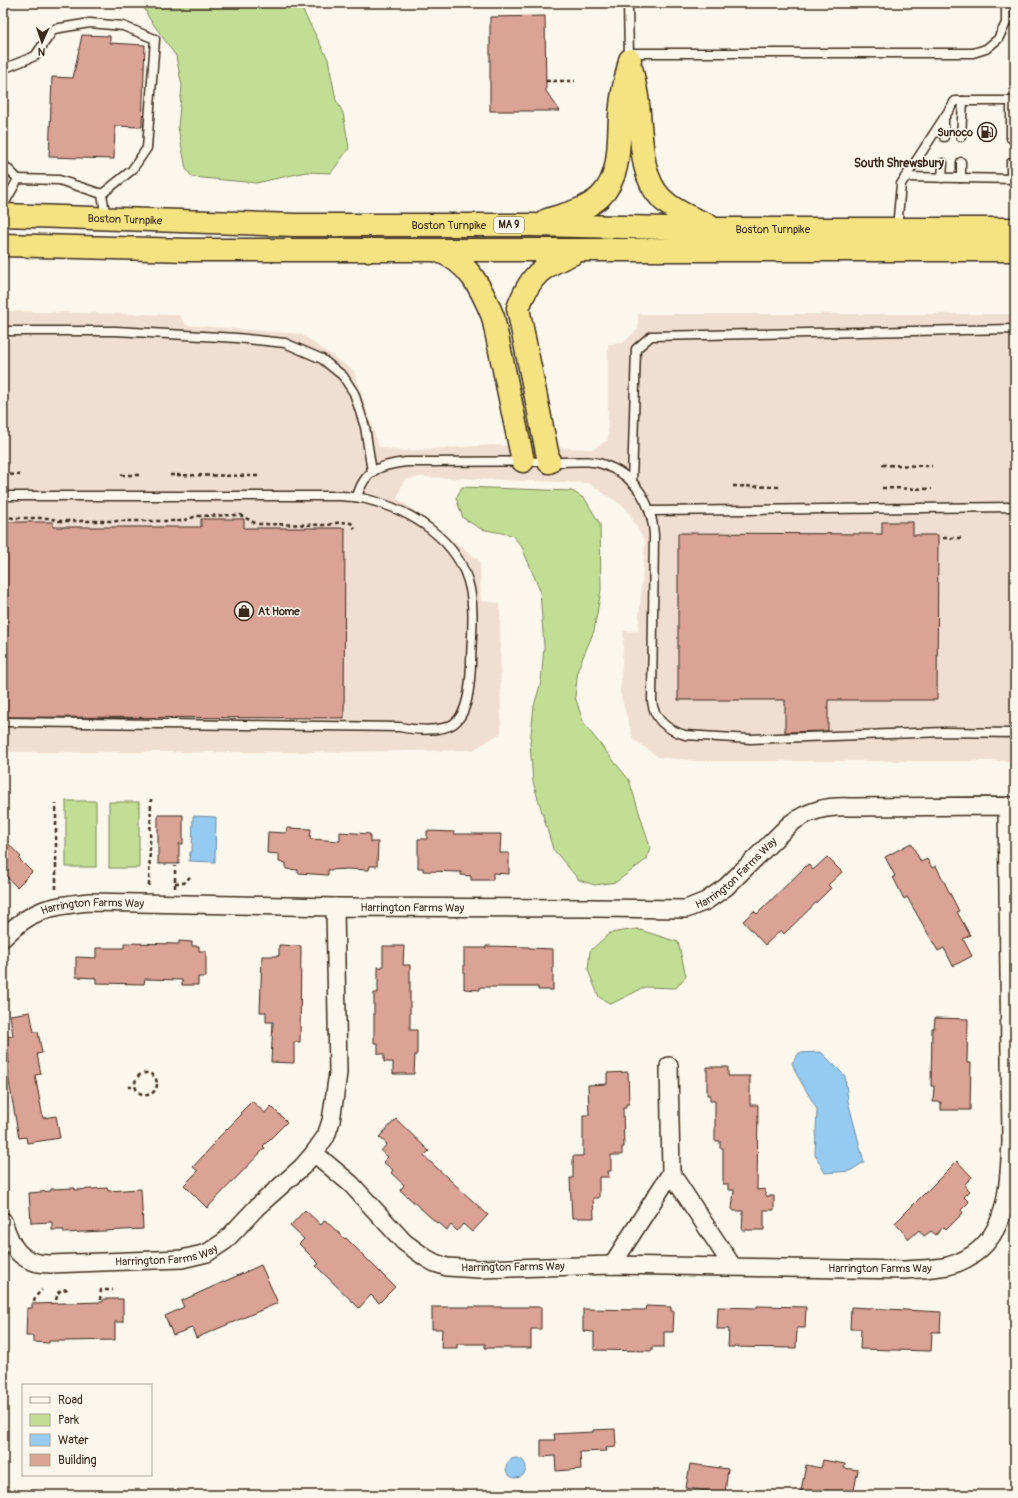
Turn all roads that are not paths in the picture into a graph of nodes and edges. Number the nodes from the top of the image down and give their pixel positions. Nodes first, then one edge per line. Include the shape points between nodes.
1 (628, 3) edge
2 (1006, 3) edge
3 (629, 57) junction
4 (3, 69) edge
5 (962, 101) junction
6 (1013, 101) edge
7 (944, 118) junction
8 (944, 137) dead end
9 (961, 137) dead end
10 (1011, 138) dead end
11 (961, 162) dead end
12 (943, 163) dead end
13 (1011, 163) dead end
14 (3, 164) edge
15 (905, 177) junction
16 (942, 178) junction
17 (961, 178) junction
18 (18, 179) junction
19 (1013, 179) edge
20 (102, 194) junction
21 (3, 206) edge
22 (3, 215) edge
23 (106, 219) junction
24 (531, 225) junction
25 (717, 229) junction
26 (897, 229) junction
27 (1015, 229) edge
28 (3, 245) edge
29 (437, 250) junction
30 (1015, 250) edge
31 (580, 251) junction
32 (1015, 329) edge
33 (3, 331) edge
34 (523, 462) junction
35 (549, 462) junction
36 (372, 472) junction
37 (632, 483) junction
38 (3, 496) edge
39 (357, 497) junction
40 (1015, 507) edge
41 (650, 511) junction
42 (3, 722) edge
43 (1015, 733) edge
44 (1011, 806) edge
45 (334, 907) junction
46 (3, 938) edge
47 (670, 1066) dead end
48 (314, 1153) junction
49 (671, 1173) junction
50 (3, 1221) edge
51 (612, 1265) junction
52 (733, 1267) junction

1 - 3 lane
2 - 3 lane via 1006,23 998,39 986,49 972,53
3 - 24 highway via 614,176 607,190 584,208
3 - 25 highway via 638,104 642,152 651,183 661,198 688,218
4 - 20 lane via 35,56 54,29 90,23 122,26 155,39 146,148 132,170
5 - 6 lane
5 - 7 lane via 955,101
5 - 9 lane
6 - 10 lane
7 - 8 lane
7 - 15 lane
11 - 17 lane
12 - 16 lane
13 - 19 lane
14 - 18 lane
15 - 16 lane
15 - 26 lane via 901,184
16 - 17 lane
17 - 19 lane
18 - 20 lane via 59,180
18 - 21 lane
20 - 23 lane
22 - 23 highway, Boston Turnpike / MA 9
23 - 24 highway, Boston Turnpike / MA 9 via 334,226
24 - 25 highway, Boston Turnpike / MA 9
25 - 26 highway, Boston Turnpike / MA 9
26 - 27 highway, Boston Turnpike / MA 9
28 - 29 highway, Boston Turnpike via 187,250
29 - 31 highway, Boston Turnpike
29 - 34 highway via 468,270 489,305
30 - 31 highway, Boston Turnpike
31 - 35 highway via 555,262 537,274 524,291 518,308
32 - 37 lane via 651,336 636,349
33 - 36 lane via 116,331 285,343 322,359 343,376 354,392 365,427
34 - 35 lane
34 - 36 lane via 406,462 386,465
35 - 37 lane via 602,464 619,472
36 - 39 lane via 362,484
37 - 41 lane via 645,499
38 - 39 lane
39 - 42 lane via 385,505 419,522 450,548 462,568 471,598 470,674 464,710 453,724 442,728 421,729
40 - 41 lane
41 - 43 lane via 654,535 652,701 658,718 672,730 692,736 750,739 945,732
44 - 45 street, Harrington Farms Way via 819,808 790,824 726,888 686,910
44 - 52 street, Harrington Farms Way via 1011,1142 1008,1188 996,1231 987,1243 970,1256 937,1268 905,1270
45 - 46 street, Harrington Farms Way via 74,903 37,912 18,924
45 - 48 street, Harrington Farms Way via 338,1073 331,1121 326,1136
47 - 49 street
48 - 50 street, Harrington Farms Way via 222,1244 207,1253 190,1258 36,1263 18,1253
48 - 51 street, Harrington Farms Way via 351,1184 404,1242 440,1265 479,1269
49 - 51 street
49 - 52 street
51 - 52 street, Harrington Farms Way

